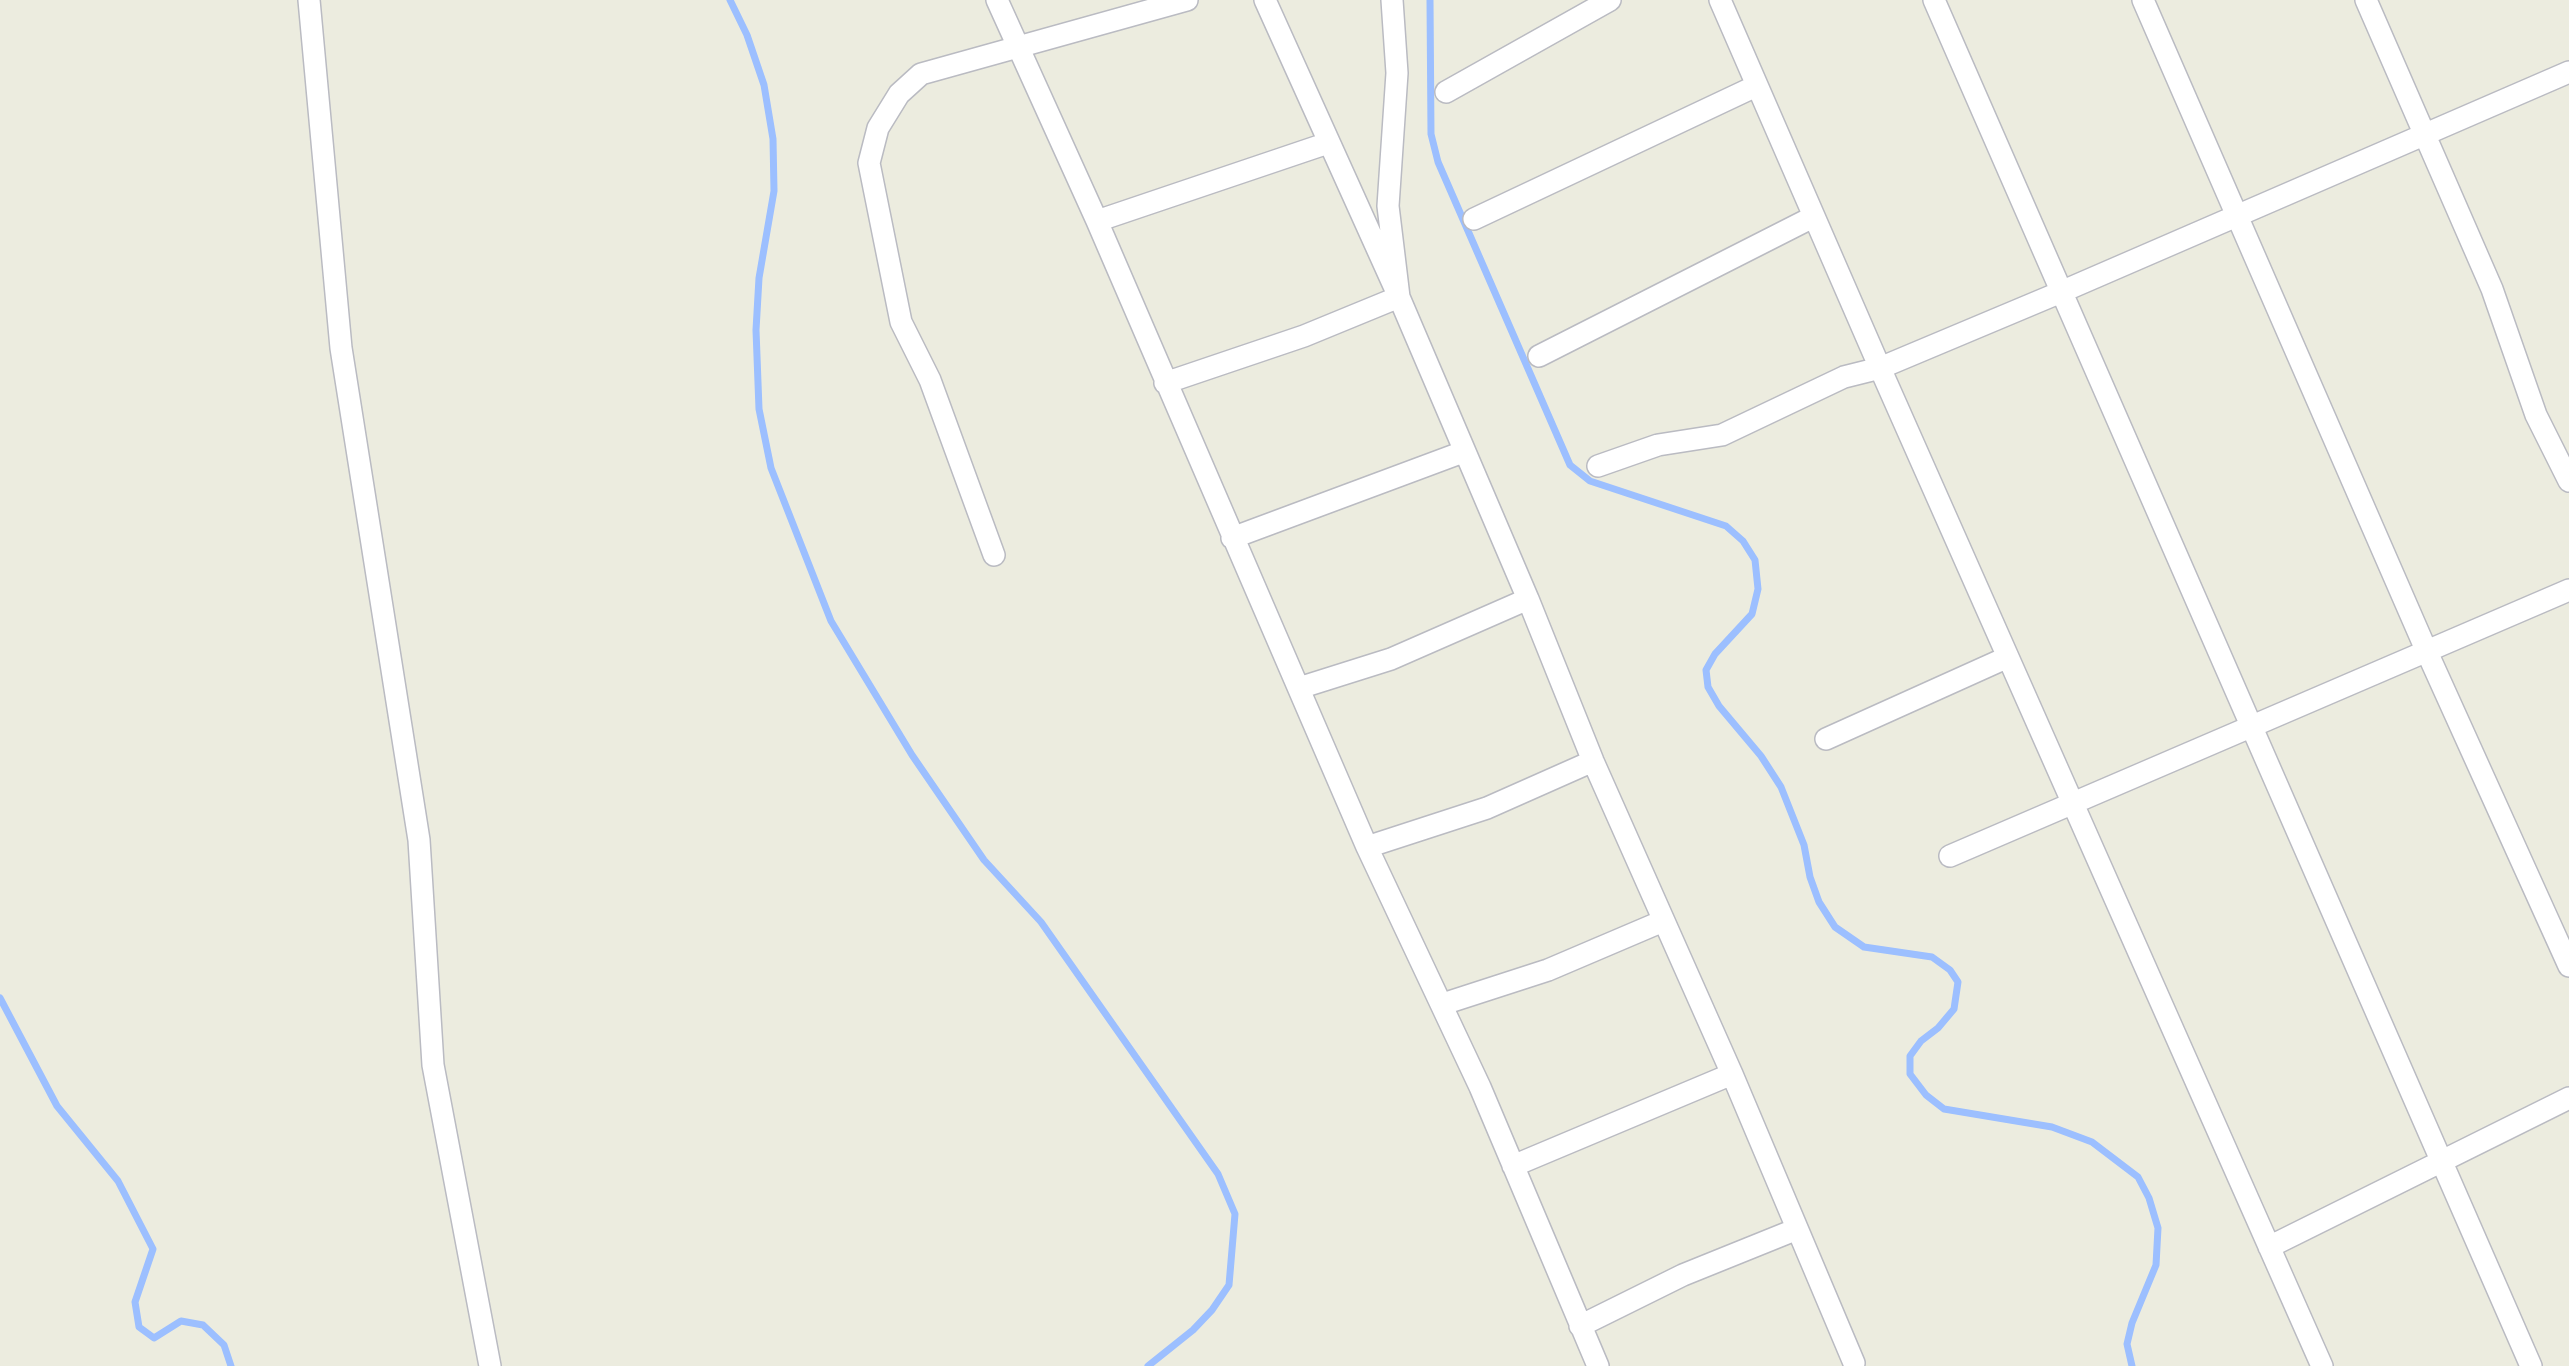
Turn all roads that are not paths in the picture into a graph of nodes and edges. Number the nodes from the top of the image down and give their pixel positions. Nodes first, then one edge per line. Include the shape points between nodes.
1 (309, 0) edge
2 (997, 0) edge
3 (1187, 0) edge
4 (1264, 0) edge
5 (1392, 0) edge
6 (1610, 0) edge
7 (1720, 0) edge
8 (1934, 0) edge
9 (2143, 0) edge
10 (2366, 0) edge
11 (1017, 49) junction
12 (2569, 72) edge
13 (1756, 86) junction
14 (1446, 92) dead end
15 (2425, 134) junction
16 (1328, 143) junction
17 (1813, 217) junction
18 (2236, 217) junction
19 (1474, 219) dead end
20 (1097, 221) junction
21 (2061, 292) junction
22 (1398, 297) junction
23 (1539, 356) dead end
24 (1880, 368) junction
25 (1166, 383) junction
26 (1463, 452) junction
27 (1598, 466) dead end
28 (2569, 481) edge
29 (1232, 538) junction
30 (994, 555) dead end
31 (2569, 590) edge
32 (1528, 599) junction
33 (2427, 652) junction
34 (2008, 657) junction
35 (1299, 688) junction
36 (2251, 726) junction
37 (1826, 739) dead end
38 (1593, 761) junction
39 (2074, 804) junction
40 (1367, 847) junction
41 (1950, 856) dead end
42 (1663, 921) junction
43 (2569, 966) edge
44 (1443, 1004) junction
45 (1732, 1074) junction
46 (2569, 1098) edge
47 (2444, 1163) junction
48 (1513, 1166) junction
49 (1797, 1229) junction
50 (2270, 1247) junction
51 (1580, 1326) junction
52 (1854, 1363) dead end
53 (490, 1366) edge
54 (1598, 1366) edge
55 (2322, 1366) edge
56 (2531, 1366) edge

1 - 53 street via 341,348 419,840 433,1065
2 - 11 street
3 - 11 street
4 - 16 street
5 - 22 street via 1396,73 1388,206
6 - 14 street
7 - 13 street
8 - 21 street
9 - 18 street
10 - 15 street
11 - 20 street
11 - 30 street via 921,74 885,114 869,163 901,321 930,380
12 - 15 street
13 - 17 street
13 - 19 street
15 - 18 street
15 - 28 street via 2492,289 2536,415
16 - 20 street
16 - 22 street
17 - 23 street
17 - 24 street
18 - 21 street
18 - 33 street
20 - 25 street
21 - 24 street
21 - 36 street
22 - 25 street via 1304,336
22 - 26 street
24 - 27 street via 1844,377 1722,435 1658,445
24 - 34 street
25 - 29 street
26 - 29 street
26 - 32 street
29 - 35 street
31 - 33 street
32 - 35 street via 1391,659
32 - 38 street
33 - 36 street
33 - 43 street
34 - 37 street
34 - 39 street
35 - 40 street
36 - 39 street
36 - 47 street
38 - 40 street via 1487,808
38 - 42 street
39 - 41 street
39 - 50 street
40 - 44 street
42 - 44 street via 1548,970
42 - 45 street
44 - 48 street
45 - 48 street
45 - 49 street
46 - 47 street
47 - 50 street
47 - 56 street
48 - 51 street
49 - 51 street via 1683,1275
49 - 52 street
50 - 55 street
51 - 54 street

